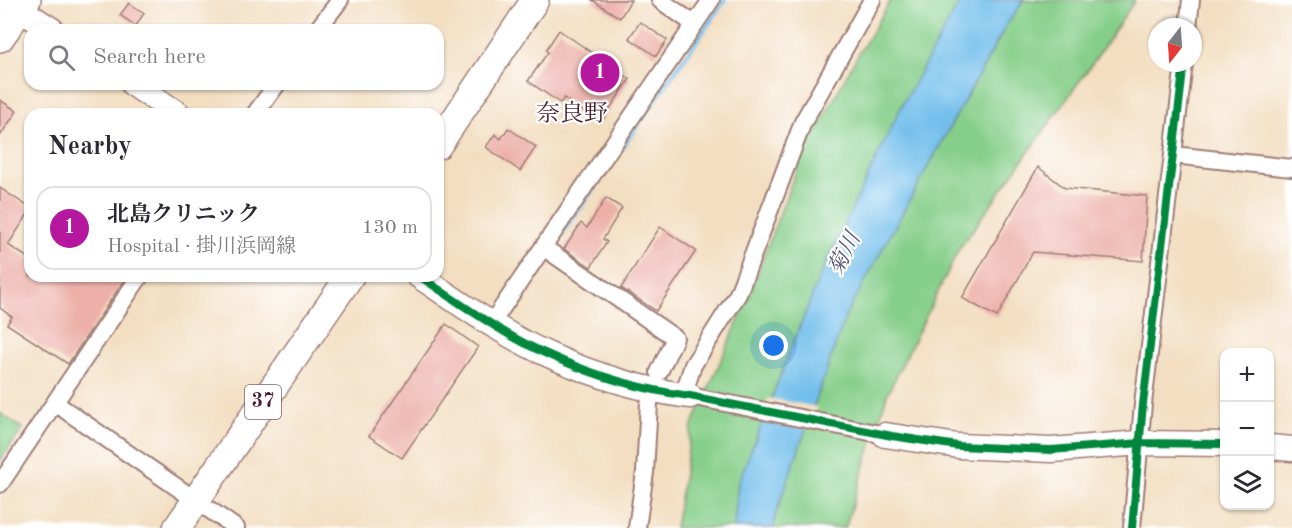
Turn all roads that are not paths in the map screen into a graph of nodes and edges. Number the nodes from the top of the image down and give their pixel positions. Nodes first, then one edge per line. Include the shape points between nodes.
1 (339, 0) edge
2 (535, 0) edge
3 (660, 0) edge
4 (711, 0) edge
5 (872, 0) edge
6 (1191, 0) edge
7 (18, 3) edge
8 (1189, 18) edge
9 (44, 24) edge
10 (321, 24) edge
11 (694, 24) junction
12 (0, 38) edge
13 (1183, 72) edge
14 (142, 90) edge
15 (273, 90) edge
16 (169, 108) edge
17 (259, 108) edge
18 (444, 136) edge
19 (1173, 155) junction
20 (1292, 168) edge
21 (543, 247) junction
22 (136, 282) edge
23 (346, 282) edge
24 (427, 282) edge
25 (490, 324) junction
26 (660, 372) dead end
27 (686, 396) junction
28 (55, 403) junction
29 (649, 403) dead end
30 (885, 435) joint
31 (1140, 443) junction
32 (1220, 444) edge
33 (1274, 447) edge
34 (1292, 449) edge
35 (0, 484) edge
36 (196, 500) junction
37 (177, 528) edge
38 (236, 528) edge
39 (637, 528) edge
40 (1132, 528) edge

1 - 10 street
2 - 18 main road
3 - 11 street
4 - 11 street
5 - 27 street via 803,122 738,294 693,365
6 - 8 street
7 - 9 street
7 - 12 main road
11 - 21 street
13 - 19 street
14 - 16 street
15 - 17 street
19 - 20 street
19 - 31 street
21 - 25 street
21 - 26 street via 675,338
22 - 28 street
23 - 36 main road, 37
24 - 25 street
25 - 27 street via 547,355 592,372
27 - 30 street
28 - 35 street
28 - 36 street
29 - 39 street
30 - 31 street via 958,446 1051,450
31 - 32 street
31 - 40 street
33 - 34 street
36 - 37 main road, 37
36 - 38 street

